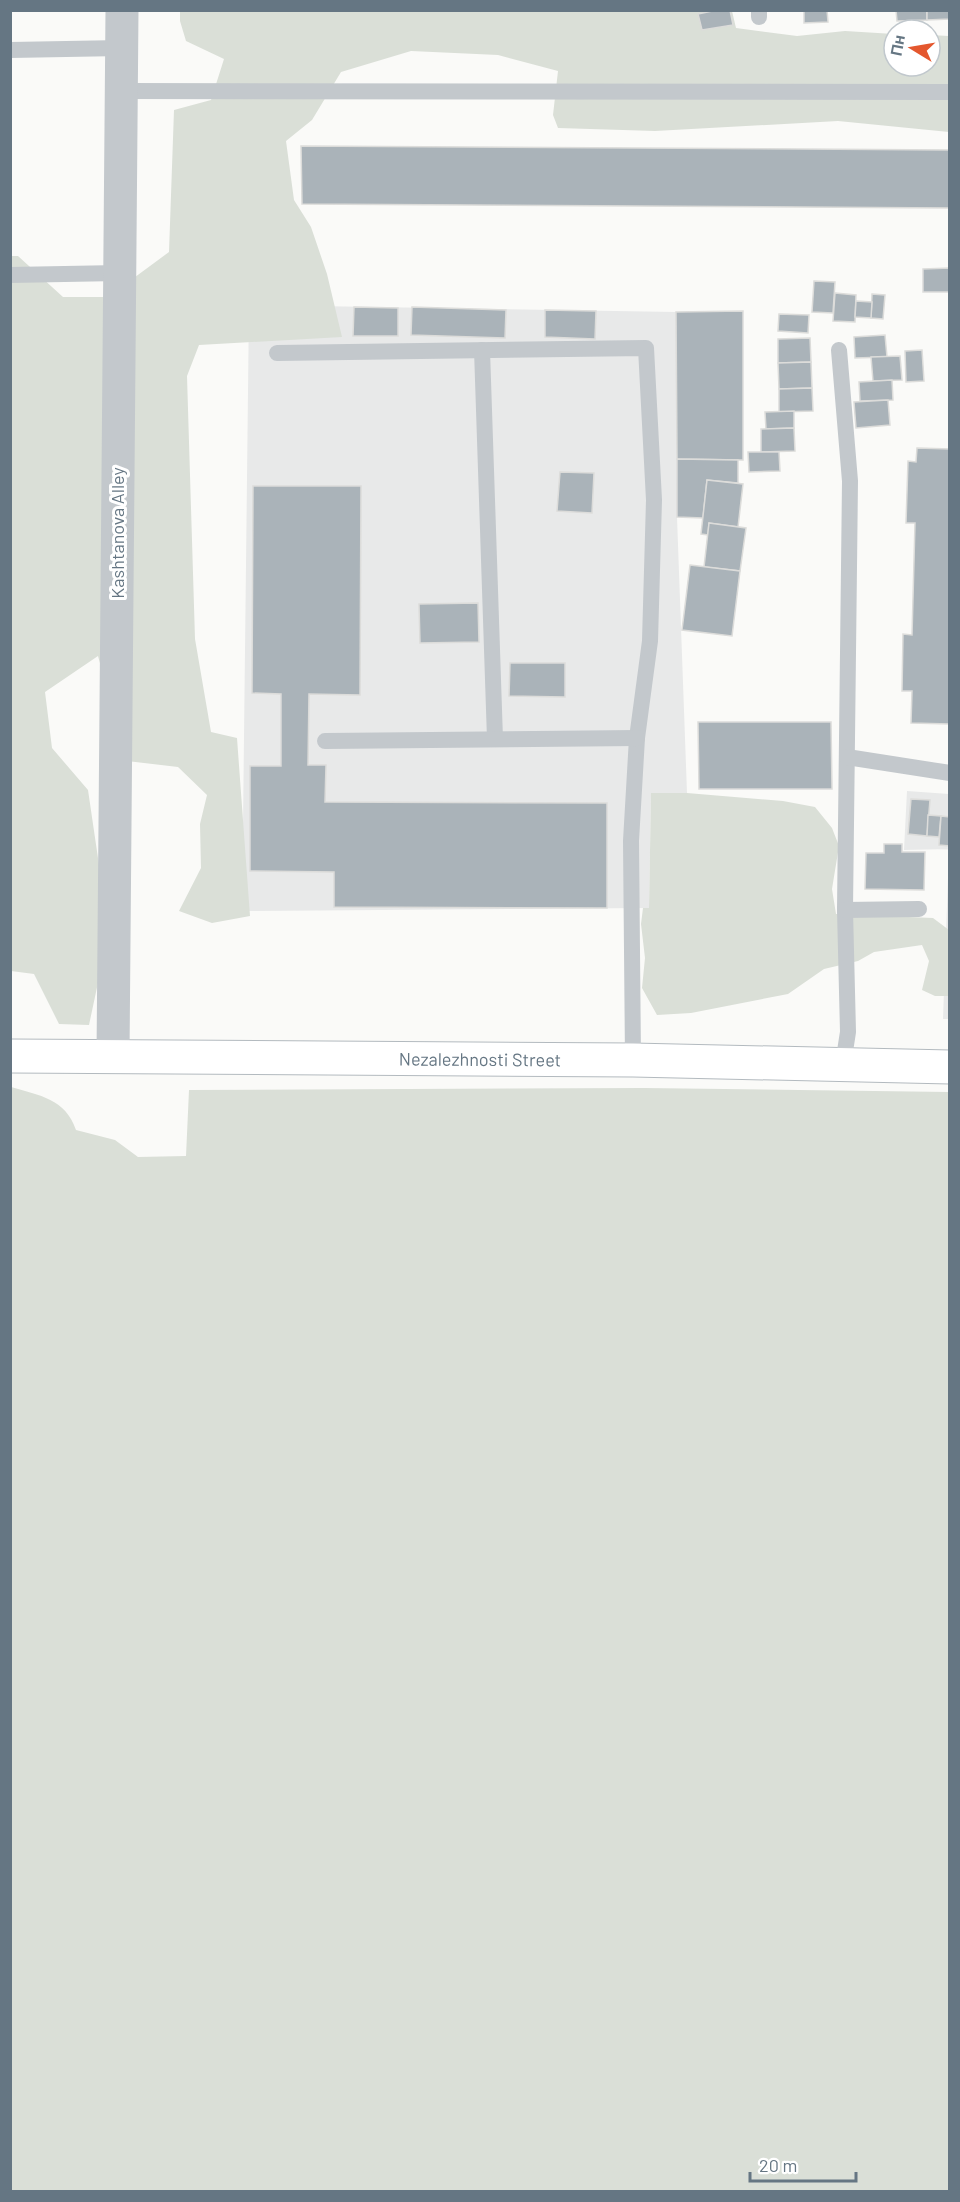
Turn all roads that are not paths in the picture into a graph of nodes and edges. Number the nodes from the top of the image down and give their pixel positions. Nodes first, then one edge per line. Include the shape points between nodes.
1 (122, 10) edge
2 (122, 48) junction
3 (10, 50) edge
4 (122, 91) junction
5 (950, 92) edge
6 (118, 273) junction
7 (10, 275) edge
8 (482, 350) junction
9 (839, 350) dead end
10 (277, 353) dead end
11 (637, 738) junction
12 (495, 739) junction
13 (325, 741) dead end
14 (847, 758) junction
15 (950, 773) edge
16 (919, 909) dead end
17 (845, 910) junction
18 (10, 1056) edge
19 (113, 1056) junction
20 (633, 1060) junction
21 (843, 1064) junction
22 (950, 1066) edge

1 - 2 street, Kashtanova Alley
2 - 3 lane
2 - 4 street, Kashtanova Alley
4 - 5 lane
4 - 6 street, Kashtanova Alley
6 - 7 lane
6 - 19 street, Kashtanova Alley
8 - 10 lane
8 - 11 lane via 646,348 654,500 650,641
8 - 12 lane
9 - 14 lane via 850,481
11 - 12 lane
11 - 20 lane via 631,841
12 - 13 lane
14 - 15 lane
14 - 17 lane
16 - 17 lane
17 - 21 lane via 848,1032
18 - 19 main road, Nezalezhnosti Street
19 - 20 main road, Nezalezhnosti Street
20 - 21 main road, Nezalezhnosti Street
21 - 22 main road, Nezalezhnosti Street

